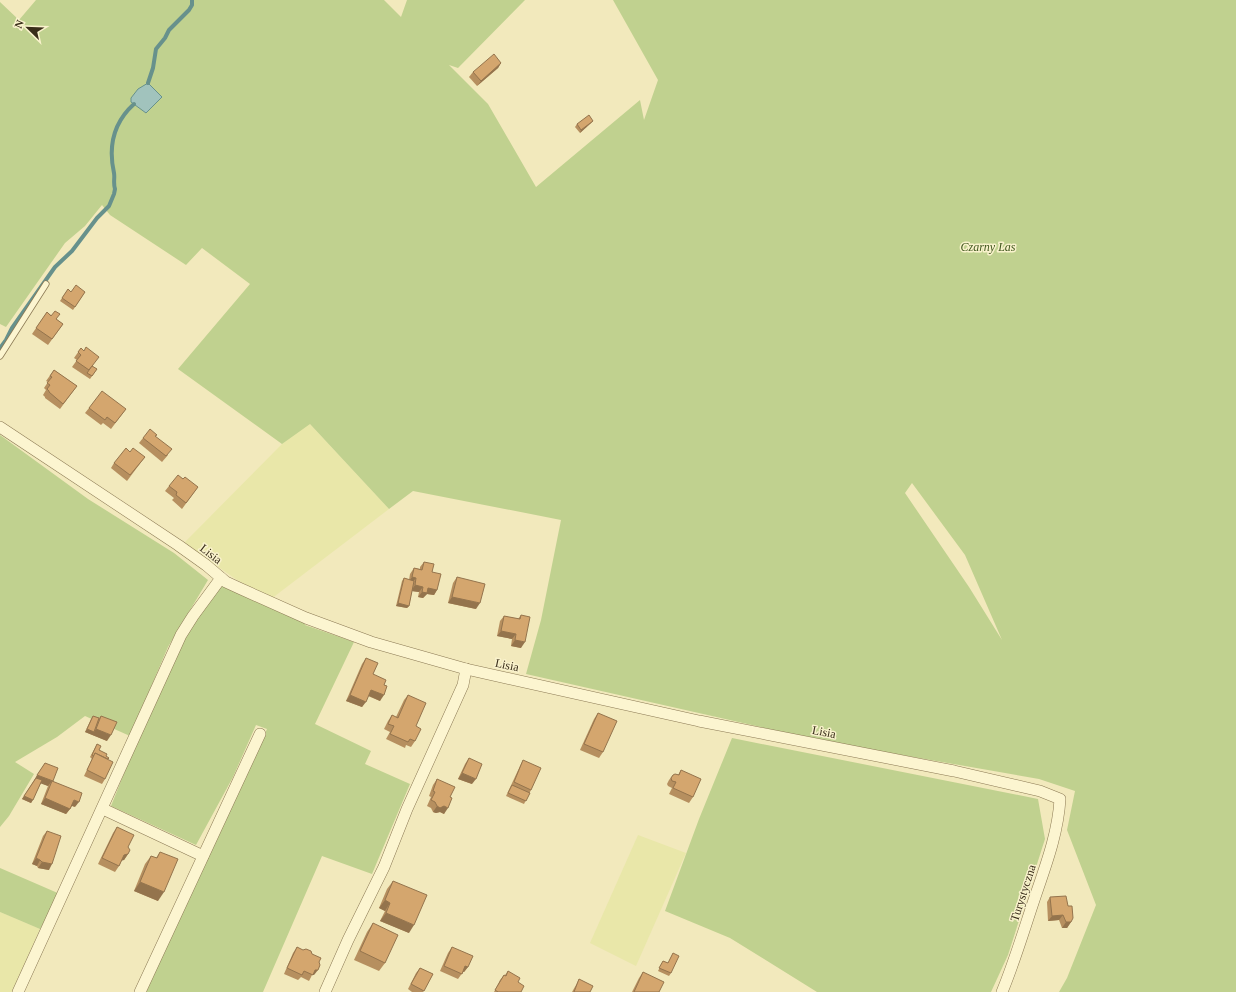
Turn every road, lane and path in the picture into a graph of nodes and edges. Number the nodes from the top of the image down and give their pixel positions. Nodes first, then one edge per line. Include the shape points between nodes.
1 (46, 284) dead end
2 (0, 356) edge
3 (0, 427) edge
4 (221, 578) junction
5 (466, 669) junction
6 (260, 734) dead end
7 (1060, 800) joint
8 (103, 809) junction
9 (203, 856) junction
10 (18, 992) edge
11 (140, 992) edge
12 (325, 992) edge
13 (1002, 992) edge

1 - 2 lane
3 - 4 street, Lisia via 178,545
4 - 5 street, Lisia via 255,596 334,629
4 - 8 street via 181,635
5 - 7 street, Lisia via 699,720 954,771 1040,790
5 - 12 street via 463,685 384,867
6 - 9 street
7 - 13 street, Turystyczna via 1056,828 1044,870
8 - 9 street
8 - 10 street
9 - 11 street

